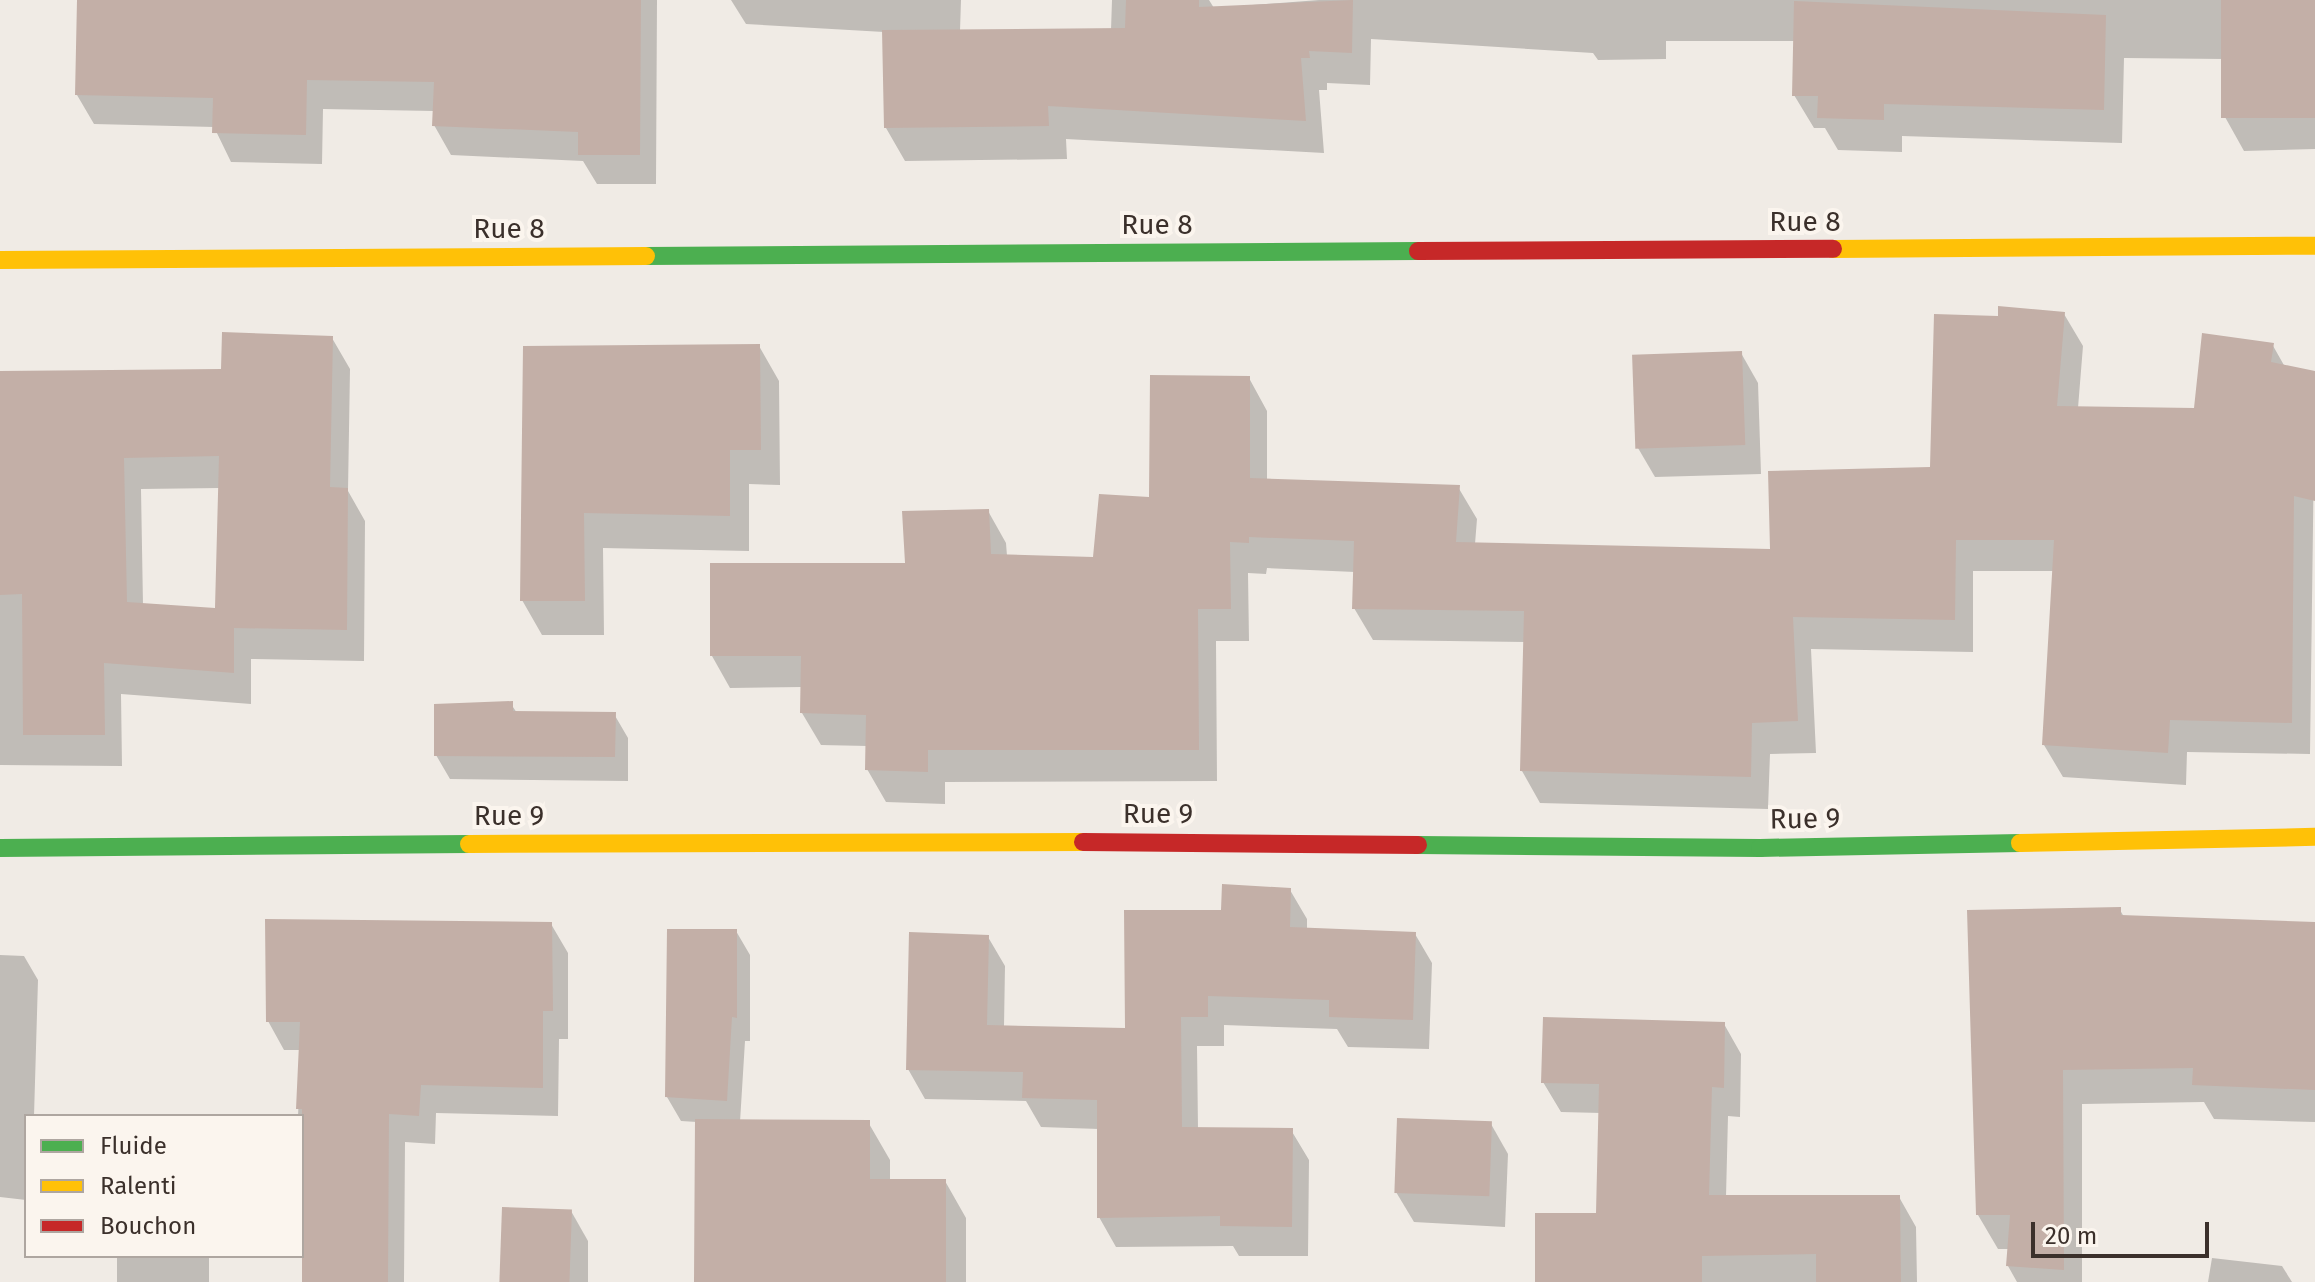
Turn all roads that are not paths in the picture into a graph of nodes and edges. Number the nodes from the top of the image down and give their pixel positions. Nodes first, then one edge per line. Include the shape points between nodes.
1 (2315, 246) edge
2 (0, 260) edge
3 (2315, 837) edge
4 (0, 848) edge

1 - 2 street, Rue 8
3 - 4 street, Rue 9 via 1760,848 901,840

